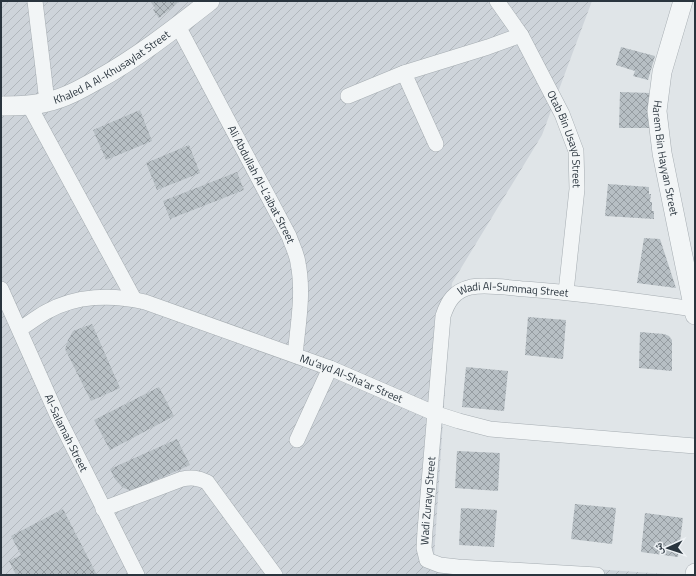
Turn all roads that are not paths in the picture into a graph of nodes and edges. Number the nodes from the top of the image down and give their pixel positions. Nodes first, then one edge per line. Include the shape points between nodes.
1 (35, 1) edge
2 (210, 1) edge
3 (683, 1) edge
4 (502, 3) edge
5 (178, 26) junction
6 (521, 35) junction
7 (404, 73) junction
8 (348, 96) dead end
9 (38, 104) junction
10 (1, 106) edge
11 (436, 144) dead end
12 (1, 289) edge
13 (566, 292) junction
14 (134, 299) junction
15 (695, 312) edge
16 (20, 330) junction
17 (295, 355) junction
18 (330, 368) junction
19 (434, 413) junction
20 (297, 440) dead end
21 (695, 446) edge
22 (103, 509) junction
23 (137, 575) edge
24 (274, 575) edge
25 (597, 575) edge

1 - 9 street
2 - 5 street, Khaled A Al-Khusaylat Street
3 - 15 street, Harem Bin Hayyan Street via 662,72 657,111 662,153
4 - 6 street, Otab Bin Usayd Street
5 - 9 street, Khaled A Al-Khusaylat Street via 121,67 68,95
5 - 17 street, Ali Abdullah Al-L‘aibat Street via 292,243 298,262 300,284
6 - 7 street
6 - 13 street, Otab Bin Usayd Street via 562,114 576,151 578,189
7 - 8 street
7 - 11 street
9 - 10 street, Khaled A Al-Khusaylat Street
9 - 14 street
12 - 16 street, Al-Salamah Street
13 - 15 street, Wadi Al-Summaq Street
13 - 19 street, Wadi Al-Summaq Street via 470,288 457,293 448,301 443,316
14 - 16 street, Mu‘ayd Al-Sha‘ar Street via 78,299 45,312
14 - 17 street, Mu‘ayd Al-Sha‘ar Street
16 - 22 street, Al-Salamah Street via 58,417
17 - 18 street, Mu‘ayd Al-Sha‘ar Street
18 - 19 street, Mu‘ayd Al-Sha‘ar Street
18 - 20 street
19 - 21 street, Mu‘ayd Al-Sha‘ar Street via 490,429
19 - 25 street, Wadi Zurayq Street via 424,531 424,548 428,560 440,565 458,567
22 - 23 street, Al-Salamah Street
22 - 24 street via 182,479 199,478 207,482

